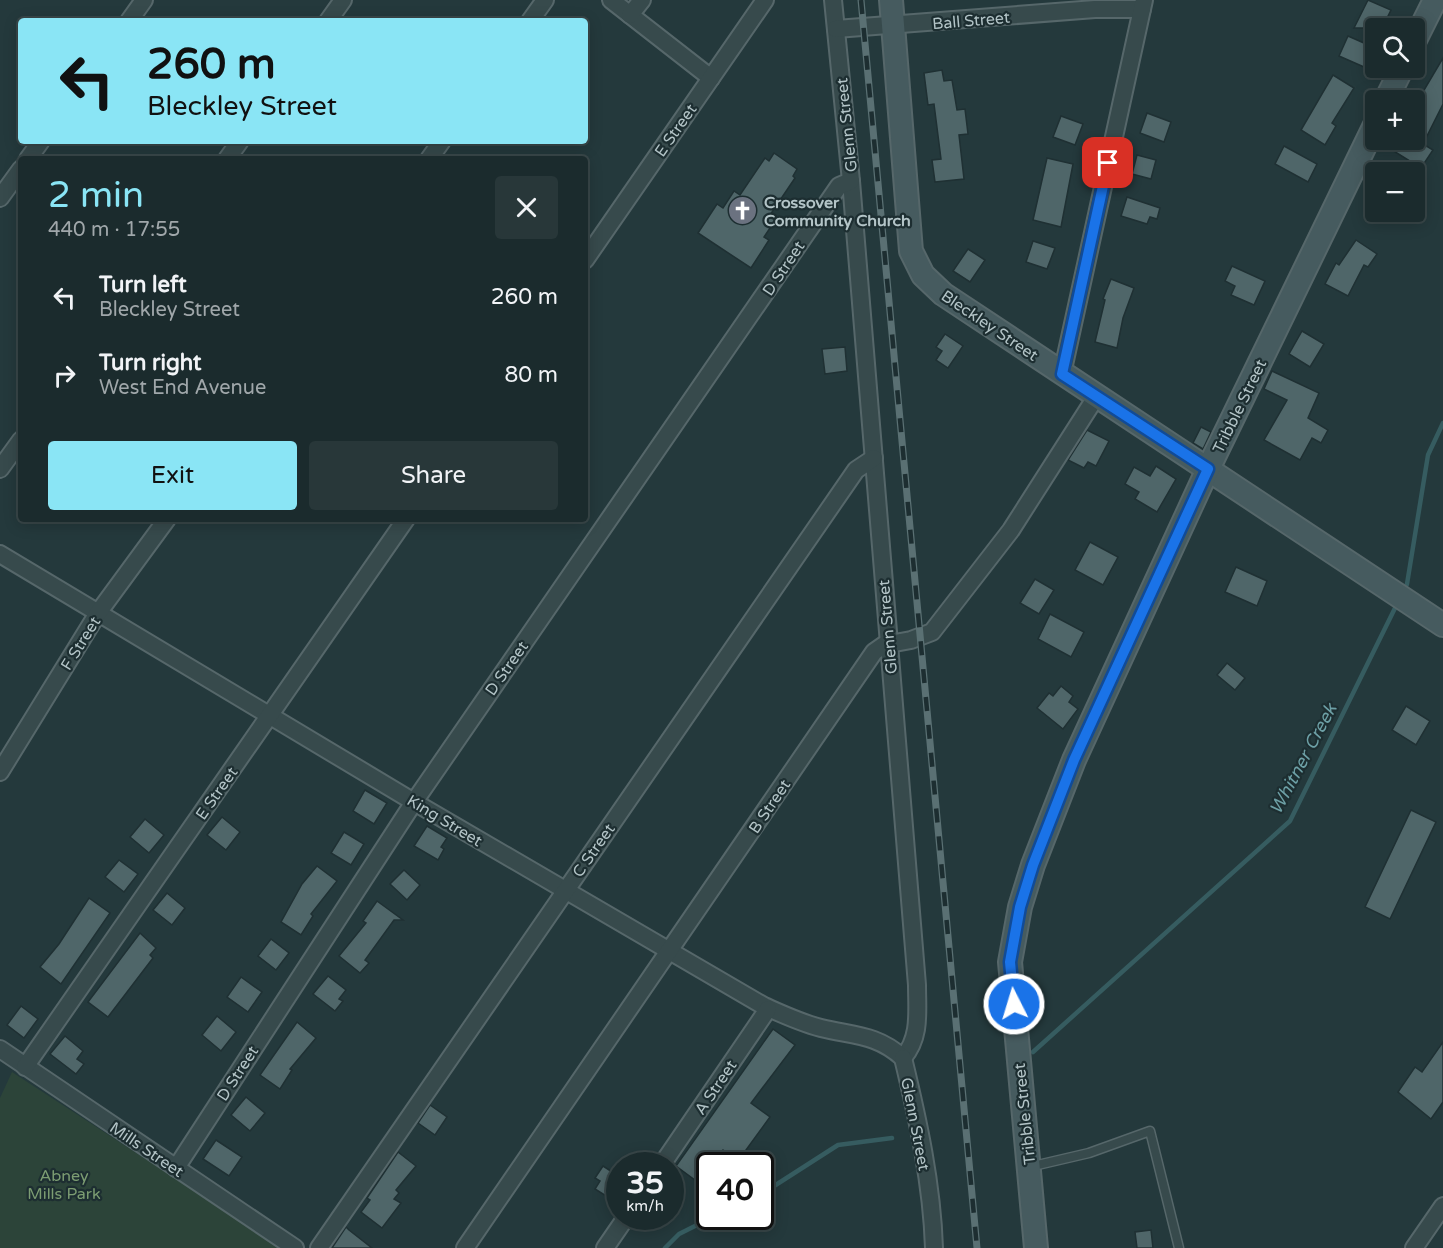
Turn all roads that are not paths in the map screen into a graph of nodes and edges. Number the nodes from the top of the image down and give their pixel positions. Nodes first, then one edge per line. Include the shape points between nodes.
1 (144, 0) edge
2 (343, 0) edge
3 (545, 0) edge
4 (611, 0) edge
5 (642, 0) edge
6 (765, 0) edge
7 (833, 0) edge
8 (891, 0) edge
9 (1435, 0) edge
10 (1143, 5) edge
11 (630, 15) junction
12 (131, 18) edge
13 (330, 18) edge
14 (532, 18) edge
15 (1425, 20) edge
16 (893, 23) junction
17 (836, 29) junction
18 (711, 78) junction
19 (1365, 146) edge
20 (18, 173) edge
21 (851, 181) junction
22 (0, 198) edge
23 (588, 256) edge
24 (1062, 374) junction
25 (1096, 397) junction
26 (18, 444) edge
27 (874, 458) junction
28 (0, 469) edge
29 (1208, 469) junction
30 (164, 522) edge
31 (404, 522) edge
32 (0, 554) edge
33 (98, 614) junction
34 (1443, 625) edge
35 (889, 643) junction
36 (270, 715) junction
37 (0, 772) edge
38 (414, 802) junction
39 (564, 890) junction
40 (669, 952) junction
41 (768, 1008) junction
42 (0, 1049) edge
43 (903, 1058) junction
44 (25, 1066) junction
45 (670, 1152) edge
46 (1029, 1167) junction
47 (176, 1168) junction
48 (1443, 1206) edge
49 (617, 1230) edge
50 (295, 1248) edge
51 (319, 1248) edge
52 (465, 1248) edge
53 (605, 1248) edge
54 (934, 1248) edge
55 (1036, 1248) edge
56 (1179, 1248) edge
57 (1414, 1248) edge

1 - 12 street
2 - 13 street
3 - 14 street
4 - 11 street
5 - 11 street
6 - 18 street, E Street
7 - 17 street, Glenn Street
8 - 16 street, Bleckley Street
9 - 15 street
10 - 16 street, Ball Street via 923,24
10 - 24 street
11 - 18 street
16 - 17 street, Ball Street
16 - 24 street, Bleckley Street via 911,251 923,275 943,294
17 - 21 street, Glenn Street
18 - 23 street, E Street
19 - 29 street, Tribble Street
20 - 22 street
21 - 27 street, Glenn Street
21 - 38 street, D Street via 839,186
24 - 25 street, Bleckley Street
25 - 29 street, Bleckley Street
25 - 35 street via 1011,530 932,632
26 - 28 street
27 - 35 street, Glenn Street
27 - 39 street, C Street via 856,470
29 - 34 street, Bleckley Street
29 - 46 street, Tribble Street via 1074,760 1020,907 1010,962
30 - 33 street, F Street
31 - 36 street, E Street
32 - 33 street, King Street
33 - 36 street, King Street
33 - 37 street, F Street
35 - 40 street, B Street via 874,652
35 - 43 street, Glenn Street via 917,985 914,1046
36 - 38 street, King Street
36 - 44 street, E Street
38 - 39 street, King Street
38 - 47 street, D Street
39 - 40 street, King Street
39 - 51 street, C Street
40 - 41 street, King Street
40 - 52 street, B Street
41 - 43 street, King Street via 820,1028 887,1044
41 - 45 street, A Street
42 - 44 street, Mills Street
43 - 54 street, Glenn Street via 933,1212
44 - 47 street, Mills Street
46 - 55 street, Tribble Street
46 - 56 lane via 1089,1153 1150,1131
47 - 50 street, Mills Street
48 - 57 street
49 - 53 street

